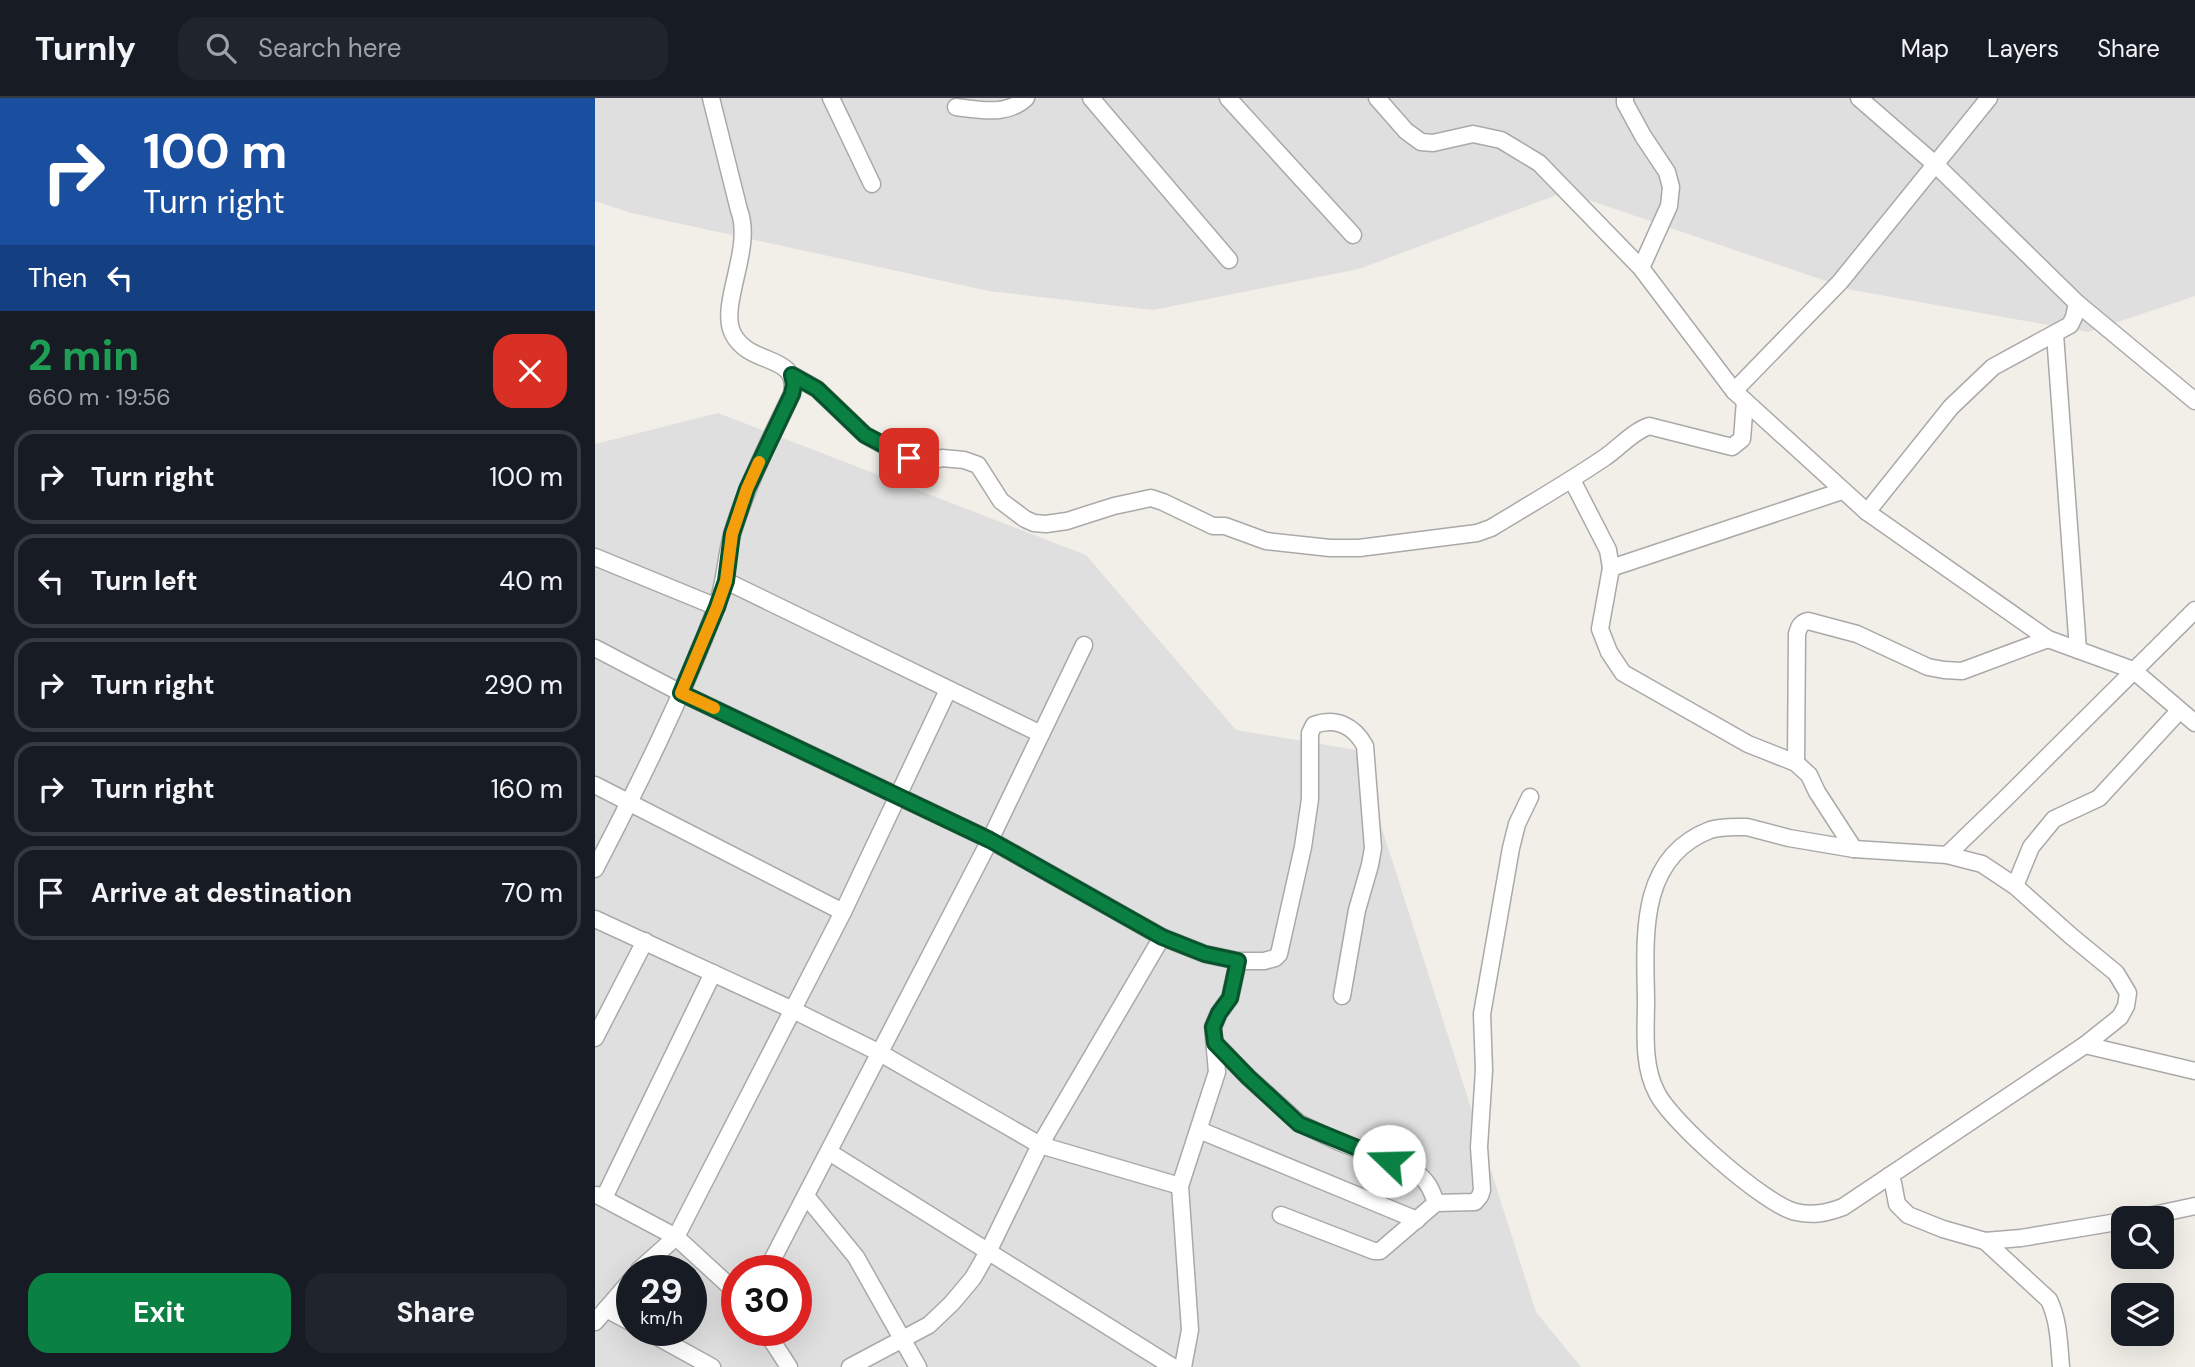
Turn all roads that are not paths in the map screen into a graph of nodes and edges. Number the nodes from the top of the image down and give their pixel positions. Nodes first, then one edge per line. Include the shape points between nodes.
1 (711, 98) edge
2 (831, 98) edge
3 (1026, 98) edge
4 (1091, 98) edge
5 (1228, 98) edge
6 (1377, 98) edge
7 (1625, 98) edge
8 (1859, 98) edge
9 (1989, 98) edge
10 (956, 107) dead end
11 (1936, 164) junction
12 (872, 184) dead end
13 (1353, 235) dead end
14 (1229, 260) dead end
15 (1641, 268) junction
16 (2077, 303) junction
17 (2055, 334) junction
18 (792, 375) junction
19 (1740, 396) junction
20 (2195, 401) edge
21 (1572, 480) junction
22 (1842, 491) junction
23 (1867, 512) junction
24 (595, 557) edge
25 (1611, 568) junction
26 (726, 581) junction
27 (717, 607) junction
28 (2195, 610) edge
29 (2048, 639) junction
30 (1084, 645) dead end
31 (595, 648) edge
32 (2078, 650) junction
33 (2133, 670) junction
34 (948, 690) junction
35 (681, 693) junction
36 (2179, 710) junction
37 (2195, 723) edge
38 (1041, 734) junction
39 (1796, 763) junction
40 (595, 785) edge
41 (899, 795) junction
42 (1530, 797) dead end
43 (630, 801) junction
44 (990, 840) junction
45 (1854, 849) junction
46 (1947, 855) junction
47 (595, 869) edge
48 (2015, 886) junction
49 (843, 912) junction
50 (595, 919) edge
51 (1162, 937) junction
52 (645, 942) junction
53 (1238, 961) junction
54 (713, 972) junction
55 (1342, 996) dead end
56 (793, 1010) junction
57 (595, 1038) edge
58 (1215, 1043) junction
59 (2085, 1045) junction
60 (880, 1052) junction
61 (2195, 1071) edge
62 (1199, 1130) junction
63 (1040, 1145) junction
64 (829, 1152) junction
65 (1889, 1176) junction
66 (1180, 1186) junction
67 (600, 1196) edge
68 (806, 1196) junction
69 (1436, 1203) junction
70 (2195, 1206) edge
71 (2174, 1210) edge
72 (1281, 1215) dead end
73 (1417, 1220) junction
74 (2111, 1223) edge
75 (676, 1237) junction
76 (1985, 1241) junction
77 (989, 1251) junction
78 (656, 1255) edge
79 (775, 1255) edge
80 (721, 1278) edge
81 (616, 1297) edge
82 (606, 1309) junction
83 (616, 1314) edge
84 (595, 1322) edge
85 (901, 1338) junction
86 (674, 1346) edge
87 (775, 1346) edge
88 (712, 1367) edge
89 (789, 1367) edge
90 (850, 1367) edge
91 (918, 1367) edge
92 (1173, 1367) edge
93 (1183, 1367) edge
94 (2061, 1367) edge

1 - 18 street via 744,223 730,309 732,332 744,349 780,363
2 - 12 street
3 - 10 street via 993,112
4 - 14 street
5 - 13 street
6 - 15 street via 1421,142 1473,134 1501,140 1539,163
7 - 15 street via 1671,187 1669,206
8 - 11 street
9 - 11 street
11 - 16 street
11 - 19 street
15 - 19 street
16 - 17 street via 2073,321
16 - 20 street
17 - 23 street via 1993,367 1951,407
17 - 32 street
18 - 21 street via 817,389 865,435 897,453 927,462 942,458 978,464 1001,501 1034,523 1067,521 1151,498 1213,526 1266,541 1359,548 1477,533
18 - 26 street via 792,394 747,489 732,534
19 - 21 street via 1742,439 1732,447 1649,426
19 - 22 street
21 - 25 street via 1608,550
22 - 23 street
22 - 25 street
23 - 29 street
24 - 27 street
25 - 39 street via 1599,629 1623,673 1748,744
26 - 27 street
26 - 34 street
27 - 35 street
28 - 33 street
29 - 32 street
29 - 39 street via 1962,671 1944,670 1857,634 1802,623 1797,634
30 - 38 street
31 - 35 street
32 - 33 street
33 - 36 street
33 - 46 street
34 - 38 street
34 - 41 street
35 - 41 street
35 - 43 street
36 - 37 street
36 - 48 street via 2099,797 2054,819 2031,847
38 - 44 street
39 - 45 street via 1809,775
40 - 43 street
41 - 44 street
41 - 49 street
42 - 69 street via 1510,848 1482,1014 1482,1190 1475,1202
43 - 47 street
43 - 49 street
44 - 51 street
44 - 60 street
45 - 46 street
45 - 65 street via 1747,827 1712,829 1679,847 1648,905 1647,1068 1672,1116 1746,1182 1793,1212 1827,1213 1843,1207
46 - 48 street via 1982,864
48 - 59 street via 2116,972 2128,993 2120,1017
49 - 56 street
50 - 52 street
51 - 53 street
51 - 63 street
52 - 54 street
52 - 57 street
53 - 55 street via 1264,961 1279,954 1310,799 1310,733 1322,722 1340,723 1355,732 1365,746 1373,848
53 - 58 street via 1230,998 1213,1027
54 - 56 street
54 - 67 street
56 - 60 street
56 - 75 street
58 - 62 street via 1217,1072
58 - 69 street via 1299,1124 1414,1171 1431,1187
59 - 61 street
59 - 65 street
60 - 63 street
60 - 64 street
62 - 66 street
62 - 73 street
63 - 66 street
63 - 77 street
64 - 68 street
64 - 77 street
65 - 76 street via 1897,1205 1908,1215
66 - 93 street via 1190,1330
67 - 75 street
68 - 79 street
68 - 85 street via 856,1257
69 - 73 street
70 - 71 street
72 - 73 street via 1374,1251 1380,1251
74 - 76 street
75 - 78 street
75 - 80 street
76 - 94 street via 2049,1300 2057,1323
77 - 85 street via 952,1303 929,1325
77 - 92 street
81 - 82 street
82 - 83 street
82 - 84 street
85 - 90 street
85 - 91 street
86 - 88 street
87 - 89 street

